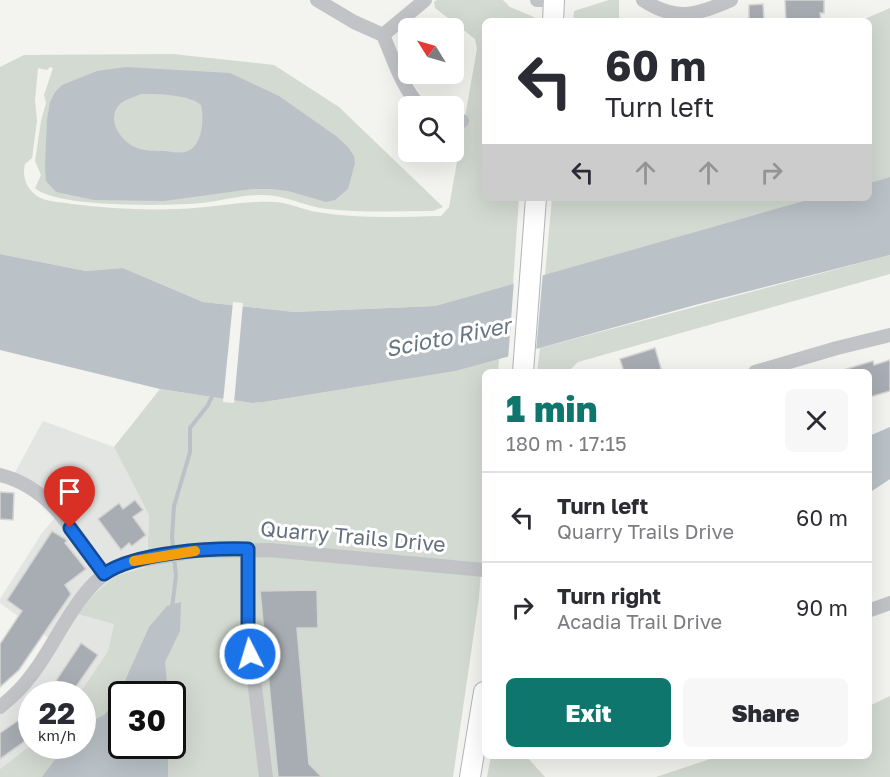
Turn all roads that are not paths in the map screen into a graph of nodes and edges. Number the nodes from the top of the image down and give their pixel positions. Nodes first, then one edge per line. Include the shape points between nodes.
1 (317, 0) edge
2 (425, 0) edge
3 (537, 0) edge
4 (548, 0) edge
5 (554, 0) edge
6 (643, 0) edge
7 (731, 0) edge
8 (552, 18) edge
9 (383, 34) junction
10 (412, 96) edge
11 (536, 201) edge
12 (890, 335) edge
13 (523, 369) edge
14 (765, 369) edge
15 (0, 475) edge
16 (248, 549) junction
17 (482, 570) edge
18 (104, 574) junction
19 (890, 603) edge
20 (872, 610) edge
21 (482, 704) edge
22 (0, 706) edge
23 (266, 777) edge
24 (470, 777) edge

1 - 9 street
2 - 9 street
3 - 4 street
5 - 8 main road
6 - 7 street via 659,10 690,14
9 - 10 street
11 - 13 main road
12 - 14 street
15 - 18 street via 33,488 52,504
16 - 17 street, Quarry Trails Drive
16 - 18 street, Quarry Trails Drive via 150,558 124,563
16 - 23 street via 248,631
18 - 22 street, Quarry Trails Drive via 90,586 30,678
19 - 20 street
21 - 24 main road

